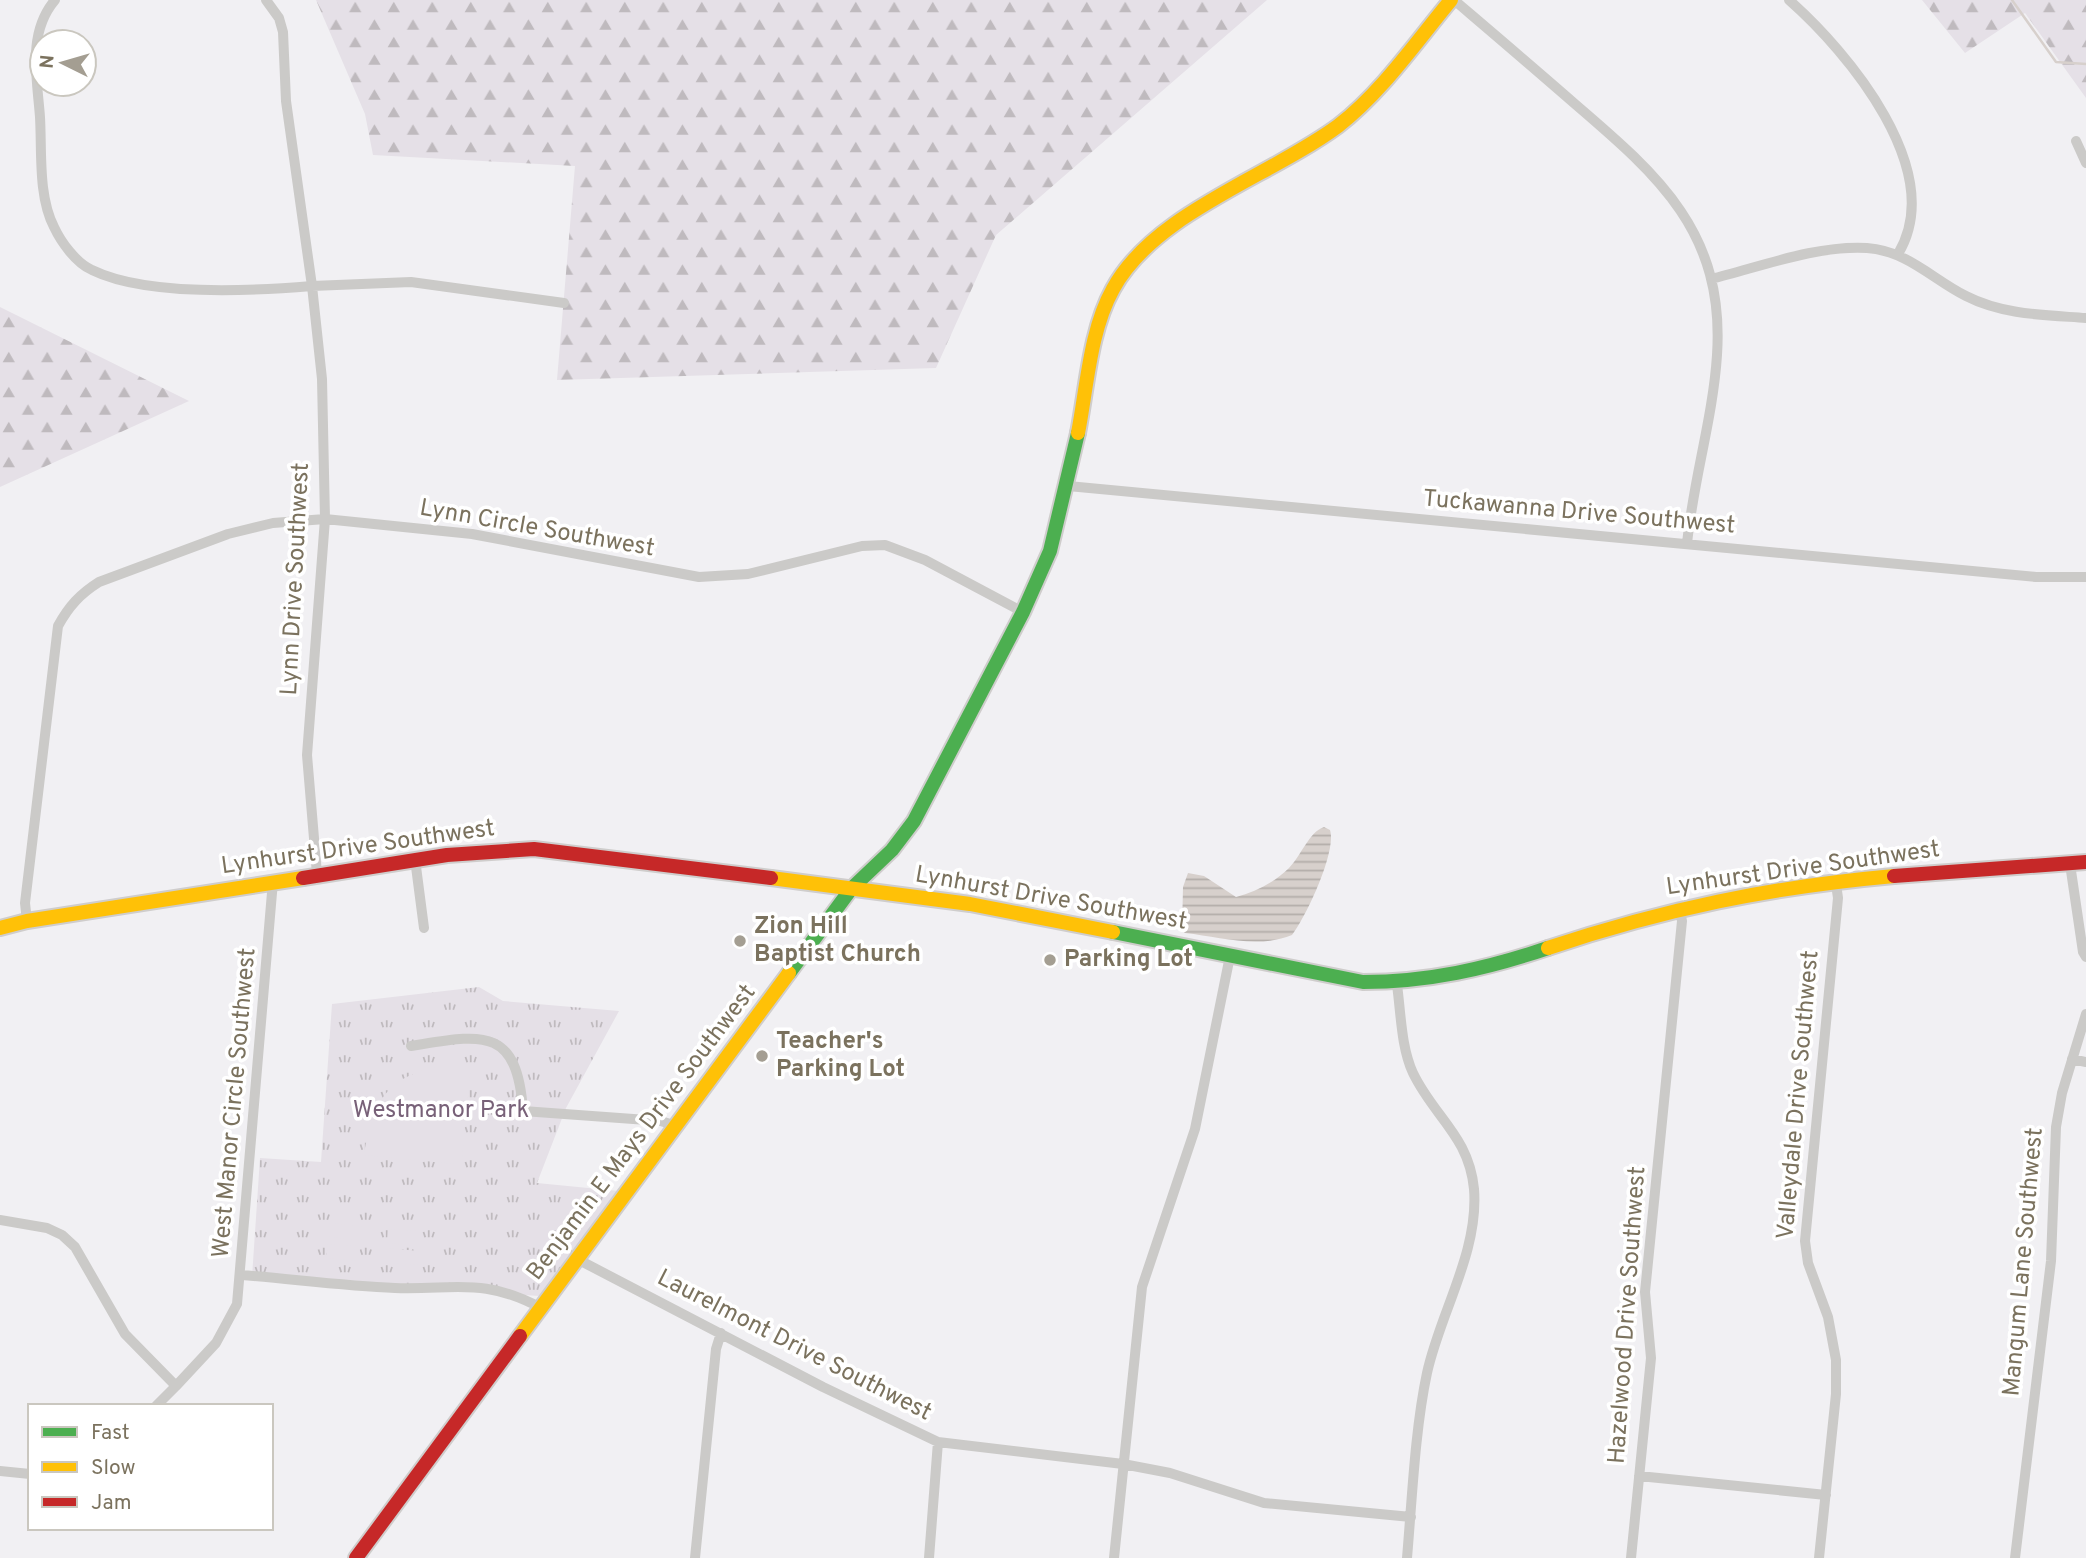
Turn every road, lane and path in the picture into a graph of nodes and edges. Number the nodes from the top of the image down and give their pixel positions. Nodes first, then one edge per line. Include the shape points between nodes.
1 (55, 0) edge
2 (266, 0) edge
3 (1452, 0) edge
4 (1789, 0) edge
5 (2076, 141) dead end
6 (2086, 163) edge
7 (1898, 254) junction
8 (1711, 279) junction
9 (312, 286) junction
10 (564, 303) dead end
11 (2086, 318) edge
12 (1068, 486) junction
13 (325, 519) junction
14 (1687, 544) junction
15 (2086, 577) edge
16 (1023, 612) junction
17 (415, 859) junction
18 (2086, 863) edge
19 (2070, 864) junction
20 (317, 874) junction
21 (274, 881) junction
22 (1836, 884) junction
23 (851, 889) junction
24 (1679, 907) junction
25 (27, 921) junction
26 (0, 928) edge
27 (424, 928) dead end
28 (1230, 956) junction
29 (2086, 957) edge
30 (1397, 985) junction
31 (2086, 1014) edge
32 (411, 1046) dead end
33 (2071, 1059) junction
34 (2086, 1062) edge
35 (676, 1126) junction
36 (0, 1220) edge
37 (577, 1259) junction
38 (241, 1275) junction
39 (541, 1308) junction
40 (721, 1333) junction
41 (176, 1386) junction
42 (158, 1404) edge
43 (938, 1442) junction
44 (1123, 1464) junction
45 (0, 1471) edge
46 (28, 1474) edge
47 (1639, 1476) junction
48 (1826, 1495) junction
49 (1410, 1517) junction
50 (356, 1558) edge
51 (695, 1558) edge
52 (929, 1558) edge
53 (1114, 1558) edge
54 (1407, 1558) edge
55 (1631, 1558) edge
56 (1819, 1558) edge
57 (2015, 1558) edge

1 - 9 street via 43,18 36,53 46,201 66,248 90,270 151,285 242,290
2 - 9 street, Lynn Drive Southwest via 283,32 286,101
3 - 8 street via 1656,176 1689,222
3 - 12 street, Benjamin E Mays Drive Southwest via 1340,124 1166,229 1129,264 1112,290 1100,322
4 - 7 street via 1828,40 1897,136 1908,172 1910,201
5 - 6 street
7 - 8 street via 1868,248 1830,250
7 - 11 street via 1965,296 1992,307
8 - 14 street via 1717,356
9 - 10 street via 411,282
9 - 13 street, Lynn Drive Southwest via 322,379
12 - 14 street, Tuckawanna Drive Southwest
12 - 16 street, Benjamin E Mays Drive Southwest via 1050,551
13 - 16 street, Lynn Circle Southwest via 472,534 699,577 748,574 862,546 885,545 925,560
13 - 20 street, Lynn Drive Southwest via 307,755
13 - 25 street, Lynn Circle Southwest via 273,523 228,534 99,582 68,608 54,644 25,903
14 - 15 street, Tuckawanna Drive Southwest via 2036,577
16 - 23 street, Benjamin E Mays Drive Southwest via 914,821 892,850
17 - 20 street, Lynhurst Drive Southwest
17 - 23 street, Lynhurst Drive Southwest via 491,850 578,852
17 - 27 street
18 - 19 street, Lynhurst Drive Southwest
19 - 22 street, Lynhurst Drive Southwest
19 - 29 street
20 - 21 street, Lynhurst Drive Southwest
21 - 25 street, Lynhurst Drive Southwest
21 - 38 street, West Manor Circle Southwest
22 - 24 street, Lynhurst Drive Southwest
22 - 48 street, Valleydale Drive Southwest via 1805,1241 1836,1360
23 - 28 street, Lynhurst Drive Southwest via 970,904
23 - 35 street, Benjamin E Mays Drive Southwest
24 - 30 street, Lynhurst Drive Southwest via 1445,978
24 - 47 street, Hazelwood Drive Southwest via 1682,921 1646,1292 1651,1358
25 - 26 street, Lynhurst Drive Southwest
28 - 30 street, Lynhurst Drive Southwest
28 - 44 street via 1195,1129 1142,1287
30 - 49 street via 1412,1070 1426,1097 1463,1145 1474,1193 1463,1263 1427,1376
31 - 33 street, Mangum Lane Southwest
32 - 35 street via 474,1036 498,1045 520,1078 523,1111 594,1114
33 - 34 street
33 - 57 street, Mangum Lane Southwest via 2056,1127 2051,1261
35 - 37 street, Benjamin E Mays Drive Southwest
36 - 41 street via 62,1235 75,1248 125,1334
37 - 39 street, Benjamin E Mays Drive Southwest
37 - 40 street, Laurelmont Drive Southwest
38 - 39 street, West Manor Circle Southwest via 396,1288 491,1287
38 - 41 street via 237,1304 227,1327
39 - 50 street, Benjamin E Mays Drive Southwest
40 - 43 street, Laurelmont Drive Southwest
40 - 51 street
41 - 42 street
43 - 44 street, Laurelmont Drive Southwest
43 - 52 street
44 - 49 street, Laurelmont Drive Southwest via 1265,1503
44 - 53 street
45 - 46 street
47 - 48 street
47 - 55 street, Hazelwood Drive Southwest
48 - 56 street, Valleydale Drive Southwest
49 - 54 street

